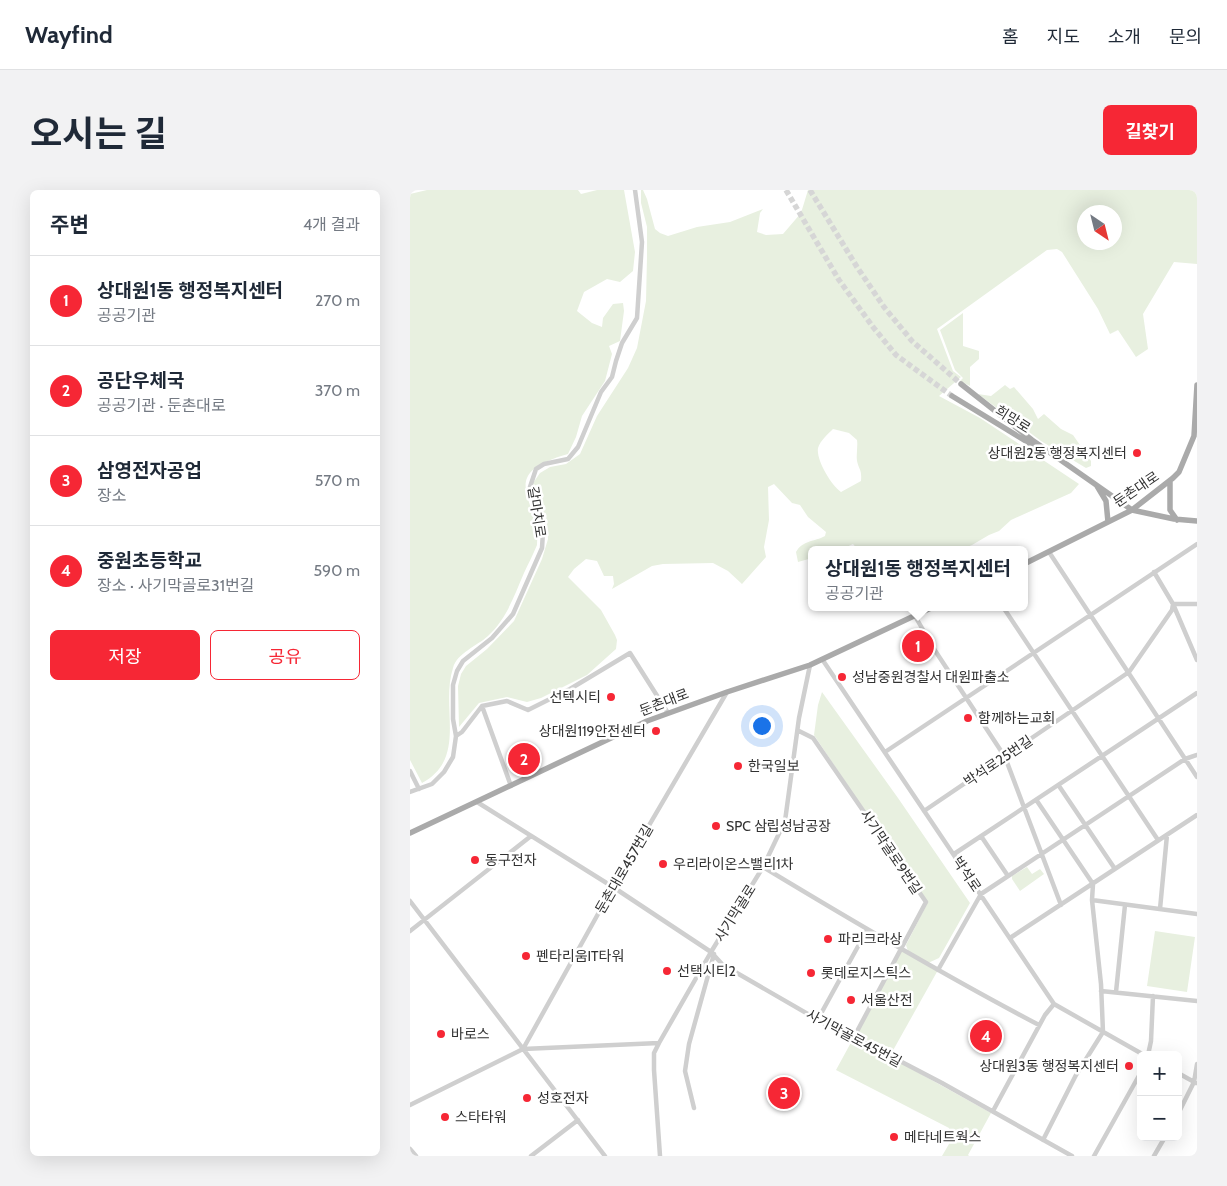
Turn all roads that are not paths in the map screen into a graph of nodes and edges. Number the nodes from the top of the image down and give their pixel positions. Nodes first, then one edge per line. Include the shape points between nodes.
1 (635, 190) edge
2 (961, 384) tunnel mouth
3 (1197, 386) edge
4 (952, 396) tunnel mouth
5 (1062, 461) junction
6 (1170, 482) junction
7 (1096, 484) junction
8 (1132, 510) junction
9 (1177, 520) junction
10 (1197, 521) edge
11 (1108, 522) junction
12 (1197, 544) edge
13 (1049, 552) junction
14 (1028, 562) edge
15 (1154, 572) junction
16 (1173, 604) junction
17 (1197, 604) edge
18 (925, 611) edge
19 (1006, 611) edge
20 (1092, 614) junction
21 (914, 616) junction
22 (1034, 653) junction
23 (822, 659) junction
24 (1197, 660) edge
25 (810, 664) junction
26 (1130, 672) junction
27 (727, 692) junction
28 (1197, 693) edge
29 (966, 698) junction
30 (482, 706) junction
31 (1072, 711) junction
32 (668, 713) junction
33 (1160, 718) junction
34 (799, 731) junction
35 (456, 736) junction
36 (885, 752) junction
37 (1197, 755) edge
38 (1103, 756) junction
39 (1004, 757) junction
40 (1185, 759) junction
41 (410, 771) edge
42 (1197, 777) edge
43 (511, 786) junction
44 (1058, 786) junction
45 (419, 789) junction
46 (410, 792) edge
47 (1130, 797) junction
48 (1037, 801) junction
49 (477, 802) junction
50 (1025, 809) junction
51 (924, 810) junction
52 (1197, 815) edge
53 (1085, 826) junction
54 (410, 833) edge
55 (1167, 834) junction
56 (531, 836) junction
57 (981, 836) junction
58 (1158, 840) junction
59 (1063, 841) junction
60 (954, 854) junction
61 (1042, 854) junction
62 (763, 867) junction
63 (1115, 869) junction
64 (1008, 876) junction
65 (1093, 884) junction
66 (613, 887) junction
67 (981, 894) junction
68 (1092, 900) junction
69 (410, 901) edge
70 (1061, 904) junction
71 (1125, 905) junction
72 (1160, 909) junction
73 (1197, 914) edge
74 (425, 920) junction
75 (867, 930) junction
76 (410, 932) edge
77 (1010, 938) junction
78 (902, 950) junction
79 (713, 953) junction
80 (938, 970) junction
81 (1101, 992) junction
82 (1116, 992) junction
83 (1153, 996) junction
84 (1197, 1001) edge
85 (1054, 1004) junction
86 (818, 1019) junction
87 (1039, 1025) junction
88 (1103, 1032) junction
89 (854, 1037) junction
90 (659, 1043) junction
91 (523, 1049) junction
92 (1139, 1051) edge
93 (1147, 1051) edge
94 (1197, 1064) edge
95 (1182, 1075) edge
96 (1137, 1079) edge
97 (1196, 1083) edge
98 (410, 1105) edge
99 (1182, 1107) edge
100 (694, 1108) dead end
101 (993, 1111) junction
102 (578, 1120) junction
103 (1043, 1140) junction
104 (1163, 1141) edge
105 (410, 1149) edge
106 (416, 1156) edge
107 (531, 1156) edge
108 (605, 1156) edge
109 (660, 1156) edge
110 (1072, 1156) edge
111 (1094, 1156) edge
112 (1154, 1156) edge

1 - 35 street, 갈마치로 via 642,242 637,318 622,343 612,377 601,392 578,447 568,459 544,464 532,478 530,487 543,532 542,548 513,614 492,638 463,661 457,671 452,706
2 - 5 main road, 희망로
3 - 6 main road, 둔촌대로 via 1194,436 1180,472
4 - 5 main road, 희망로
5 - 7 main road, 희망로
6 - 8 main road, 둔촌대로
6 - 9 main road via 1170,510
7 - 8 main road, 희망로
7 - 11 main road via 1106,501
8 - 9 main road, 희망로
8 - 11 main road, 둔촌대로
9 - 10 main road, 희망로
11 - 13 main road, 둔촌대로
12 - 15 street
13 - 14 main road, 둔촌대로
13 - 20 street
15 - 16 street
15 - 20 street
16 - 17 street
16 - 24 street
16 - 26 street, 박석로25번길
18 - 21 main road, 둔촌대로
19 - 22 street
20 - 22 street
20 - 26 street
21 - 23 main road, 둔촌대로
21 - 29 street
22 - 29 street
22 - 31 street
23 - 25 main road, 둔촌대로
23 - 36 street, 박석로
25 - 27 main road, 둔촌대로
25 - 34 street, 사기막골로
26 - 31 street, 박석로25번길
26 - 33 street
27 - 32 main road, 둔촌대로
27 - 66 street, 둔촌대로457번길
28 - 33 street
29 - 36 street
29 - 39 street
30 - 32 street via 507,701 528,710 630,653
30 - 35 street
30 - 43 street
31 - 38 street
31 - 39 street, 박석로25번길
32 - 43 main road, 둔촌대로
33 - 38 street
33 - 40 street
34 - 62 street, 사기막골로 via 785,821
34 - 78 street, 사기막골로9번길 via 813,738 926,902
35 - 45 street, 갈마치로 via 453,756 444,772 432,784
36 - 51 street, 박석로
37 - 40 street
38 - 44 street
38 - 47 street
39 - 50 street
39 - 51 street, 박석로25번길
40 - 42 street
40 - 47 street
41 - 45 street
43 - 49 main road, 둔촌대로
44 - 48 street
44 - 53 street
45 - 46 street, 갈마치로
47 - 53 street
47 - 58 street
48 - 50 street
48 - 59 street
49 - 54 main road, 둔촌대로
49 - 56 street, 사기막골로45번길
50 - 57 street
50 - 61 street
51 - 60 street, 박석로
52 - 55 street
53 - 59 street
53 - 63 street
55 - 58 street
55 - 72 street
56 - 66 street, 사기막골로45번길
56 - 74 street
57 - 60 street
57 - 64 street
58 - 63 street
59 - 61 street
59 - 65 street
60 - 67 street, 박석로
61 - 64 street
61 - 70 street
62 - 75 street
62 - 79 street, 사기막골로
63 - 65 street
64 - 67 street
65 - 68 street
65 - 70 street
66 - 79 street, 사기막골로45번길
66 - 91 street, 둔촌대로457번길
67 - 77 street, 박석로
67 - 80 street
68 - 71 street
68 - 81 street
69 - 74 street
70 - 77 street
71 - 72 street
71 - 82 street
72 - 73 street
74 - 76 street
74 - 91 street
75 - 78 street
75 - 86 street
77 - 85 street, 박석로
78 - 80 street
78 - 89 street, 사기막골로9번길
79 - 86 street, 사기막골로45번길 via 722,964
79 - 90 street, 사기막골로
79 - 100 street via 689,1044 685,1072
80 - 87 street
81 - 82 street
81 - 88 street
82 - 83 street
83 - 84 street
83 - 93 street via 1151,1041
85 - 87 street
85 - 88 street, 박석로
86 - 89 street, 사기막골로45번길 via 846,1036
87 - 101 street
88 - 92 street, 박석로
88 - 103 street via 1076,1075
89 - 101 street, 사기막골로45번길
90 - 91 street
90 - 109 street, 사기막골로 via 654,1053 654,1070
91 - 98 street
91 - 102 street
94 - 97 street
95 - 97 street
96 - 111 street
97 - 99 street
101 - 103 street, 사기막골로45번길
102 - 107 street
102 - 108 street
103 - 110 street, 사기막골로45번길
104 - 112 street
105 - 106 street

